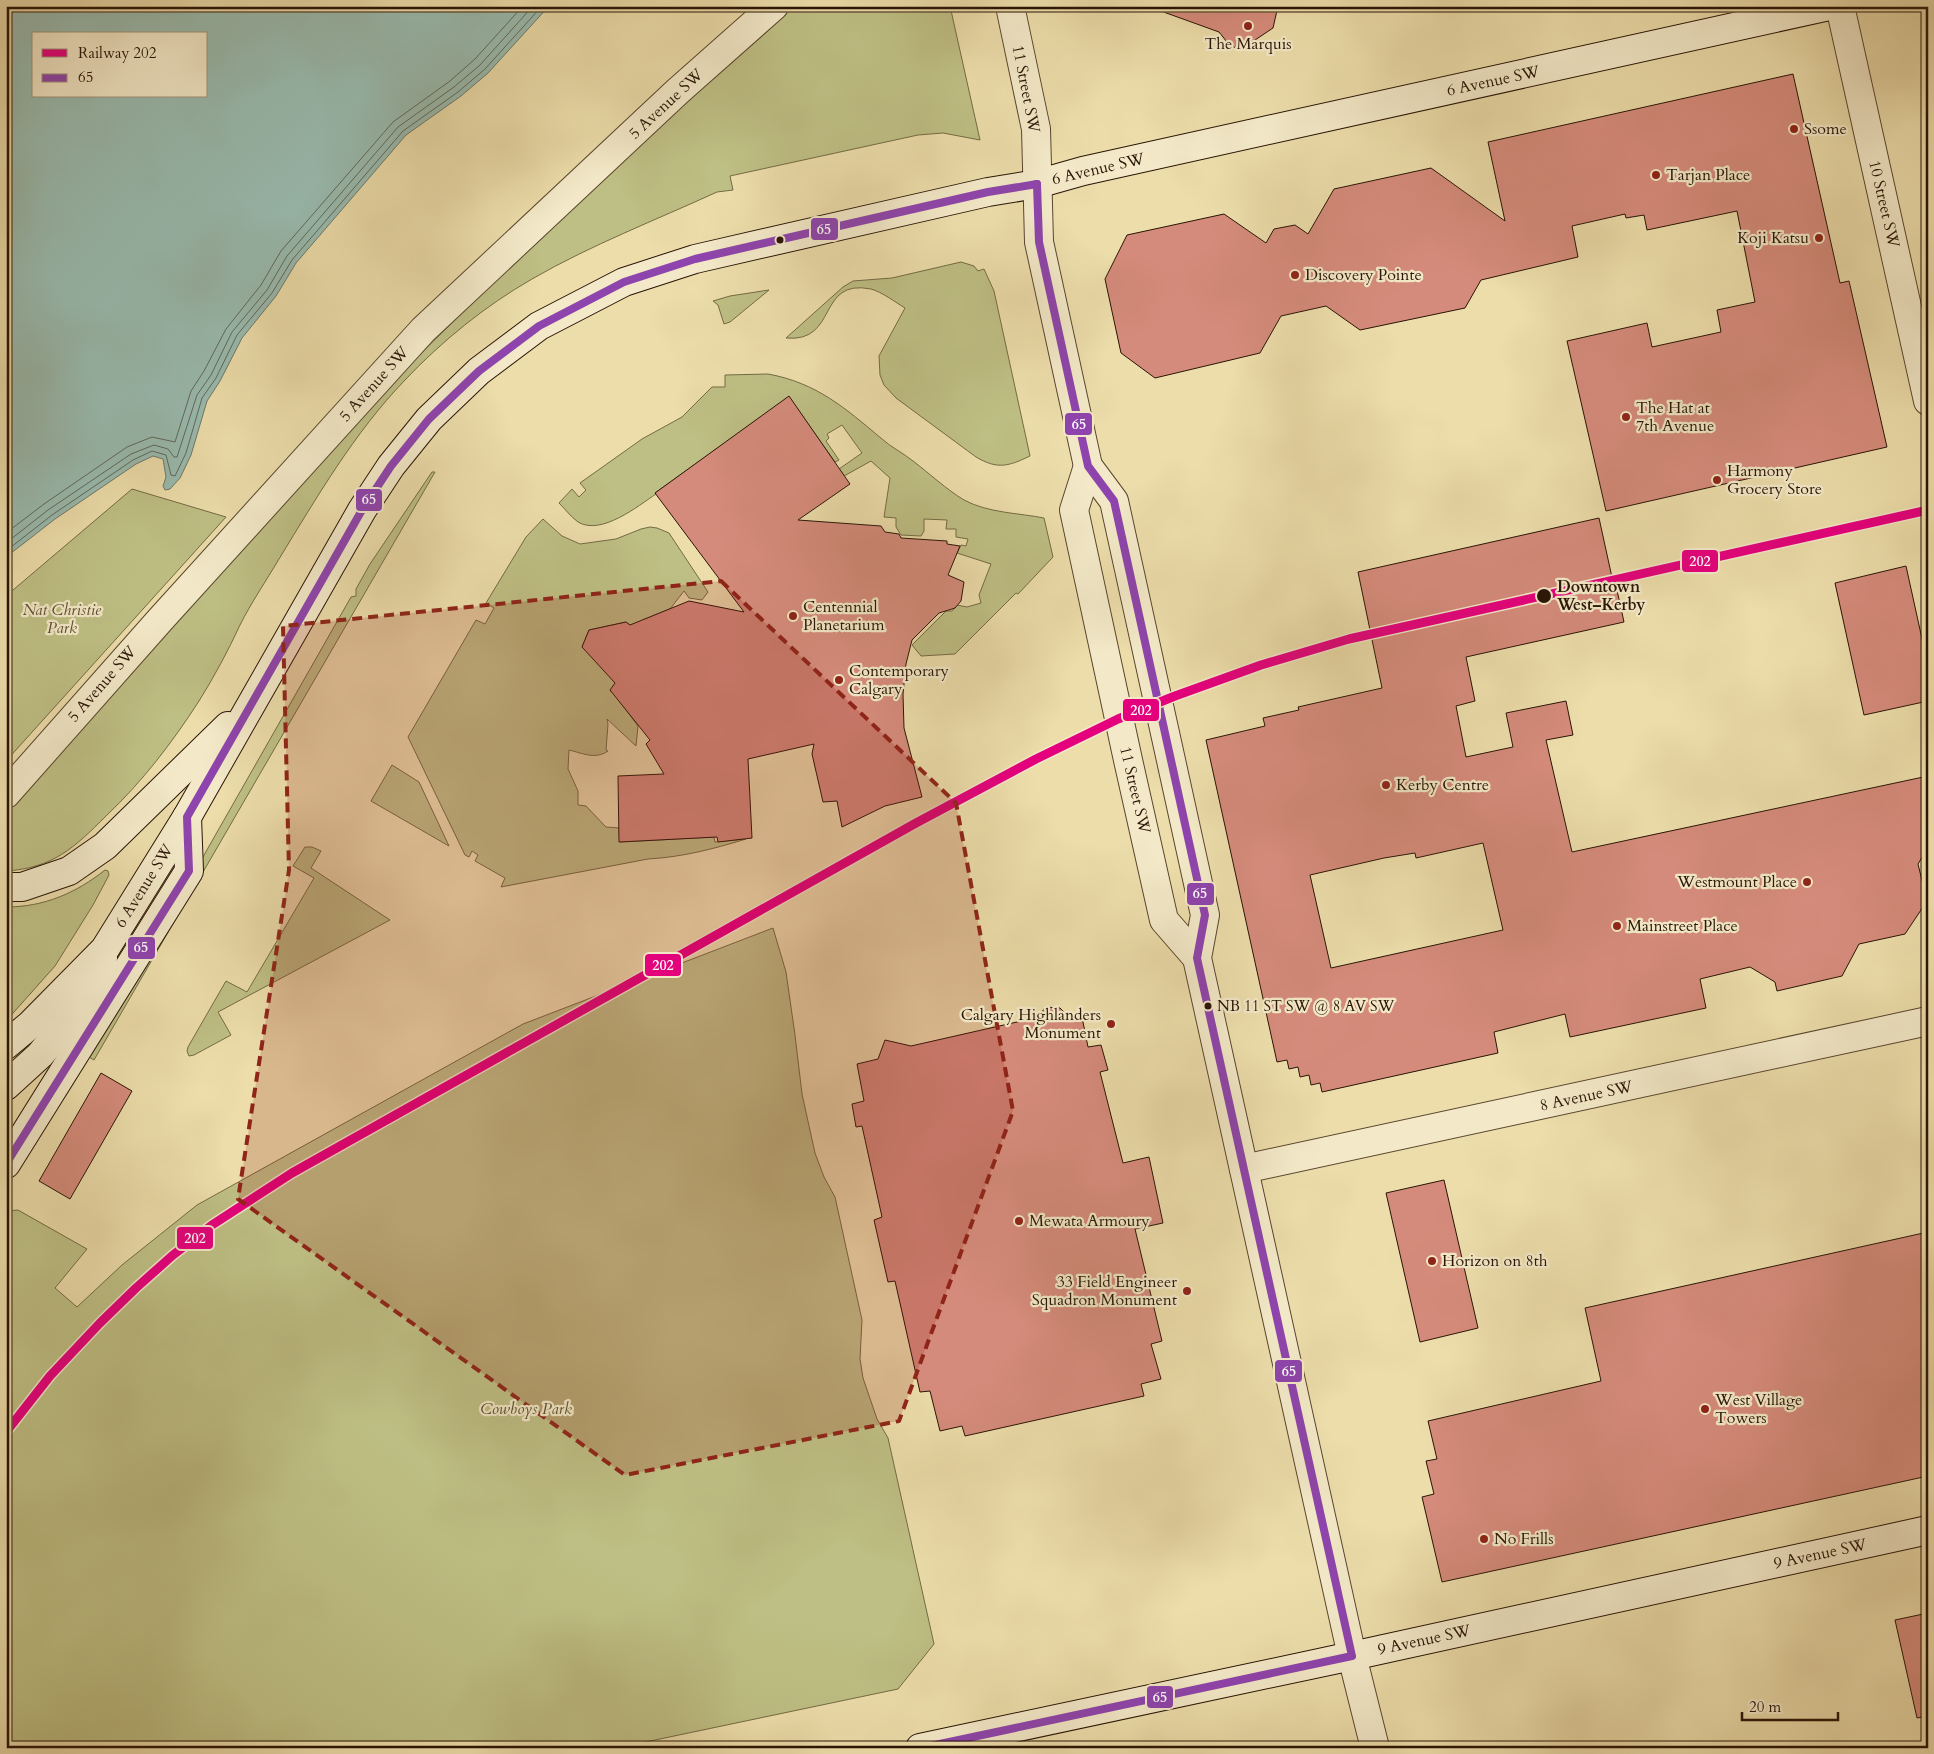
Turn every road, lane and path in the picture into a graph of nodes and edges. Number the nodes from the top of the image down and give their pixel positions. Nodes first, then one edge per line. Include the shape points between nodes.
1 (774, 6) edge
2 (1010, 6) edge
3 (1830, 6) edge
4 (1840, 6) edge
5 (1037, 184) junction
6 (1928, 401) edge
7 (1088, 466) junction
8 (251, 704) junction
9 (6, 794) edge
10 (188, 817) junction
11 (6, 887) edge
12 (105, 949) junction
13 (1197, 958) junction
14 (1928, 1021) edge
15 (6, 1045) edge
16 (6, 1086) edge
17 (6, 1164) edge
18 (1244, 1169) junction
19 (1928, 1530) edge
20 (1352, 1656) junction
21 (920, 1748) edge
22 (1375, 1748) edge

1 - 9 street, 5 Avenue SW via 678,91 423,330
2 - 5 street, 11 Street SW via 1036,129
3 - 5 street, 6 Avenue SW
4 - 6 street, 10 Street SW
5 - 7 street, 11 Street SW via 1038,242
5 - 8 street, 6 Avenue SW via 970,196 695,259 624,282 539,326 479,371 430,419 391,466 362,510
7 - 13 street, 11 Street SW via 1114,501 1167,740 1205,915
7 - 13 street, 11 Street SW via 1074,510 1128,760 1164,920
8 - 10 street, 6 Avenue SW
8 - 11 street via 105,846 69,871 22,887
10 - 12 street, 6 Avenue SW
10 - 17 street via 189,871
12 - 15 street
12 - 16 street via 99,978 76,1012 40,1055
13 - 18 street, 11 Street SW
14 - 18 street, 8 Avenue SW
18 - 20 street, 11 Street SW
19 - 20 street, 9 Avenue SW
20 - 21 street, 9 Avenue SW
20 - 22 street, 11 Street SW

